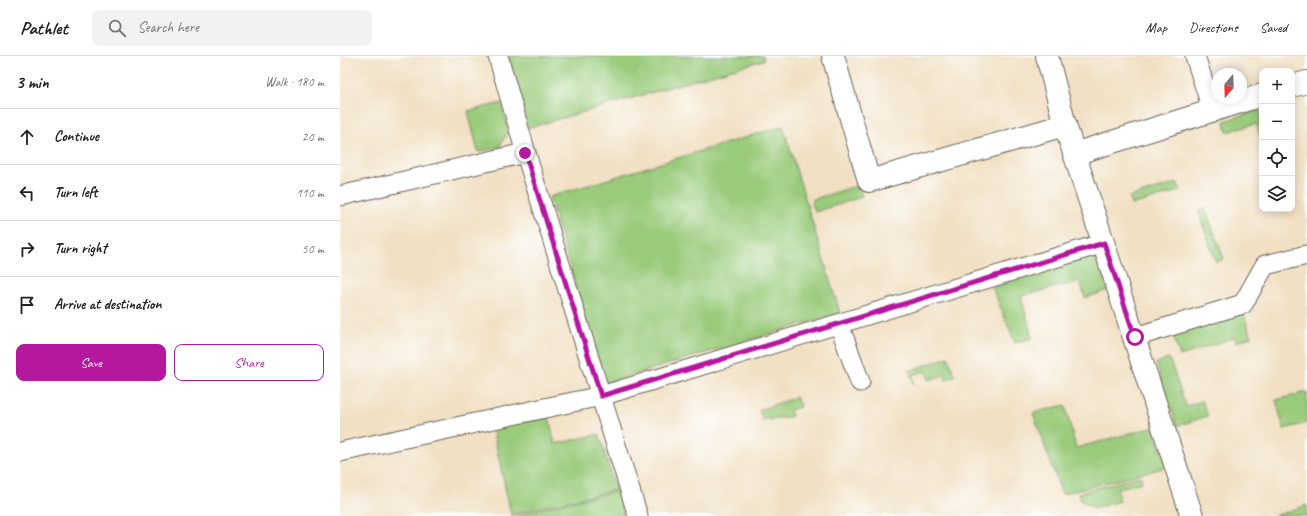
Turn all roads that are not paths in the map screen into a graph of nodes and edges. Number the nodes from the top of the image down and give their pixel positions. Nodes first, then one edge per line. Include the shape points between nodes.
1 (498, 56) edge
2 (833, 56) edge
3 (1047, 56) edge
4 (1195, 56) edge
5 (1307, 82) edge
6 (1295, 85) edge
7 (1259, 96) edge
8 (1212, 109) junction
9 (1065, 125) junction
10 (525, 153) junction
11 (1074, 154) junction
12 (340, 196) edge
13 (1104, 243) junction
14 (1307, 255) edge
15 (839, 324) junction
16 (1135, 337) junction
17 (860, 382) dead end
18 (601, 396) junction
19 (340, 452) edge
20 (638, 516) edge
21 (1192, 516) edge

1 - 10 lane
2 - 9 street via 869,181
3 - 9 street
4 - 8 lane
5 - 6 street
7 - 8 street
8 - 11 street
9 - 11 street
10 - 12 lane
10 - 18 lane
11 - 13 street
13 - 15 lane
13 - 16 street
14 - 16 lane via 1265,265 1243,304
15 - 17 lane
15 - 18 lane
16 - 21 street
18 - 19 lane
18 - 20 lane

